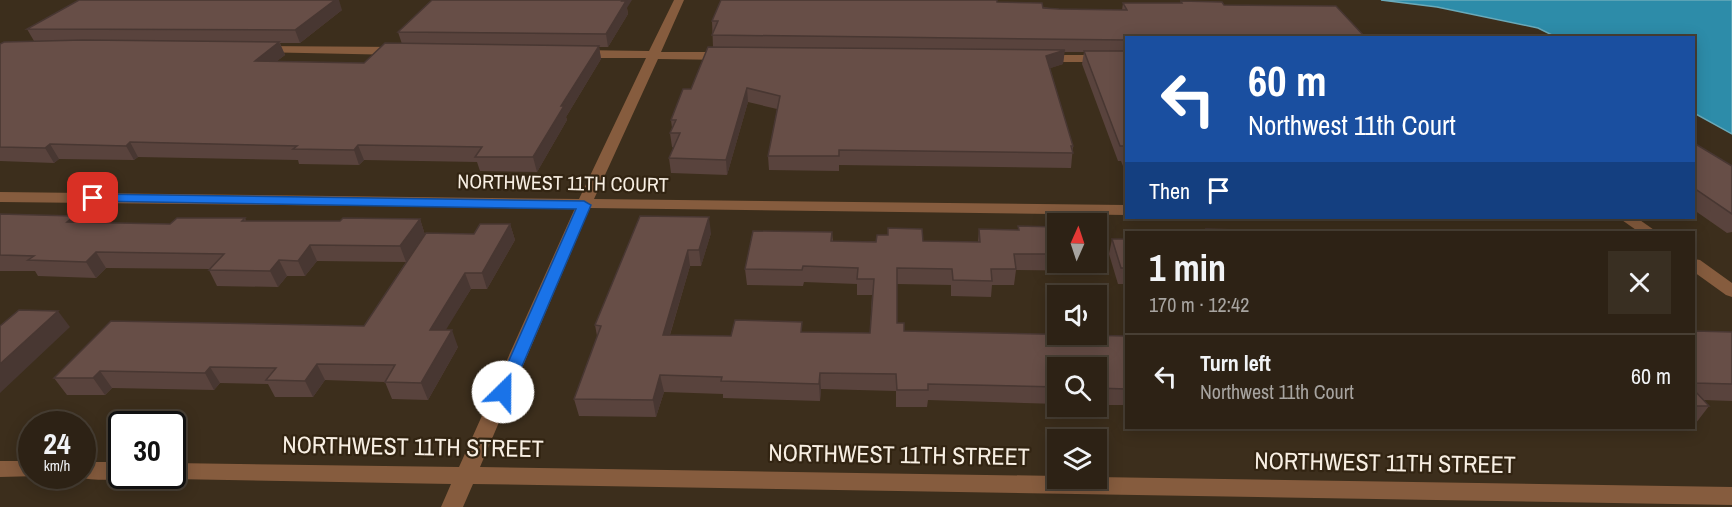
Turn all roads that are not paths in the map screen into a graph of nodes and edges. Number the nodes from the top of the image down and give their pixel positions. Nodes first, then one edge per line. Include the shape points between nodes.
1 (679, 0) edge
2 (250, 49) edge
3 (415, 52) edge
4 (570, 54) edge
5 (654, 55) junction
6 (736, 56) edge
7 (1032, 58) edge
8 (1125, 59) edge
9 (0, 197) edge
10 (584, 205) junction
11 (1125, 210) edge
12 (1628, 219) edge
13 (1646, 231) edge
14 (1695, 265) edge
15 (1732, 291) edge
16 (0, 469) edge
17 (18, 469) edge
18 (186, 471) edge
19 (467, 475) junction
20 (1732, 496) edge
21 (452, 507) edge

1 - 5 street
2 - 3 street
4 - 5 street
5 - 6 street
5 - 10 street
7 - 8 street
9 - 10 street, NORTHWEST 11TH COURT
10 - 11 street, NORTHWEST 11TH COURT
10 - 19 street
12 - 13 street
14 - 15 street
16 - 17 street
18 - 19 street, NORTHWEST 11TH STREET
19 - 20 street, NORTHWEST 11TH STREET
19 - 21 street

